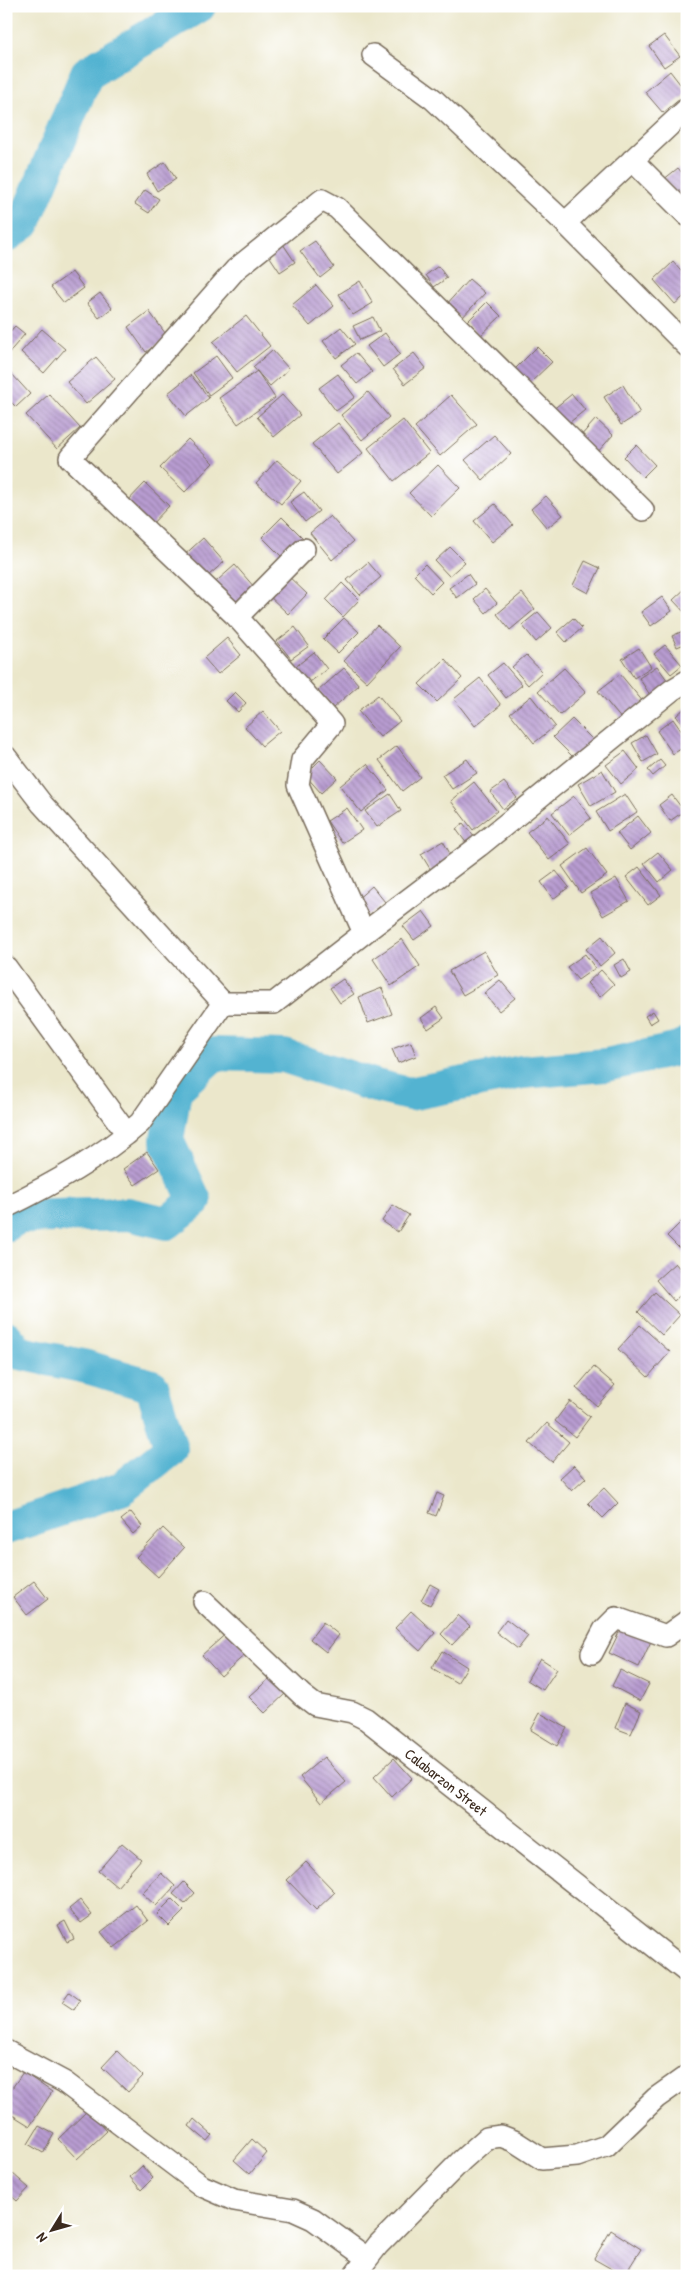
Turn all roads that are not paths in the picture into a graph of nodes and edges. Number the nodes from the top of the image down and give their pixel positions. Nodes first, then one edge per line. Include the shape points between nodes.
1 (373, 55) dead end
2 (687, 109) edge
3 (632, 160) junction
4 (687, 215) edge
5 (564, 223) junction
6 (687, 346) edge
7 (644, 510) dead end
8 (304, 549) dead end
9 (237, 617) junction
10 (687, 681) edge
11 (6, 758) edge
12 (364, 933) junction
13 (6, 967) edge
14 (223, 1003) junction
15 (127, 1134) junction
16 (6, 1207) edge
17 (204, 1602) dead end
18 (687, 1621) edge
19 (592, 1653) dead end
20 (687, 1972) edge
21 (6, 2052) edge
22 (687, 2076) edge
23 (366, 2258) junction
24 (354, 2276) edge

1 - 5 street via 433,99
2 - 3 street
3 - 4 street
3 - 5 street
5 - 6 street
7 - 9 street via 337,208 322,200 236,269 70,458
8 - 9 street
9 - 12 street via 332,724 302,760 298,786
10 - 12 street
11 - 14 street via 42,804
12 - 14 street via 274,1003
13 - 15 street
14 - 15 street via 140,1123
15 - 16 street via 57,1182
17 - 20 street, Calabarzon Street via 315,1705 352,1712 366,1719
18 - 19 street via 666,1636 616,1618 604,1630
21 - 23 street via 64,2082 202,2186 234,2200 293,2210 313,2219
22 - 23 street via 656,2098 606,2146 577,2156 542,2159 501,2136 487,2138
23 - 24 street

